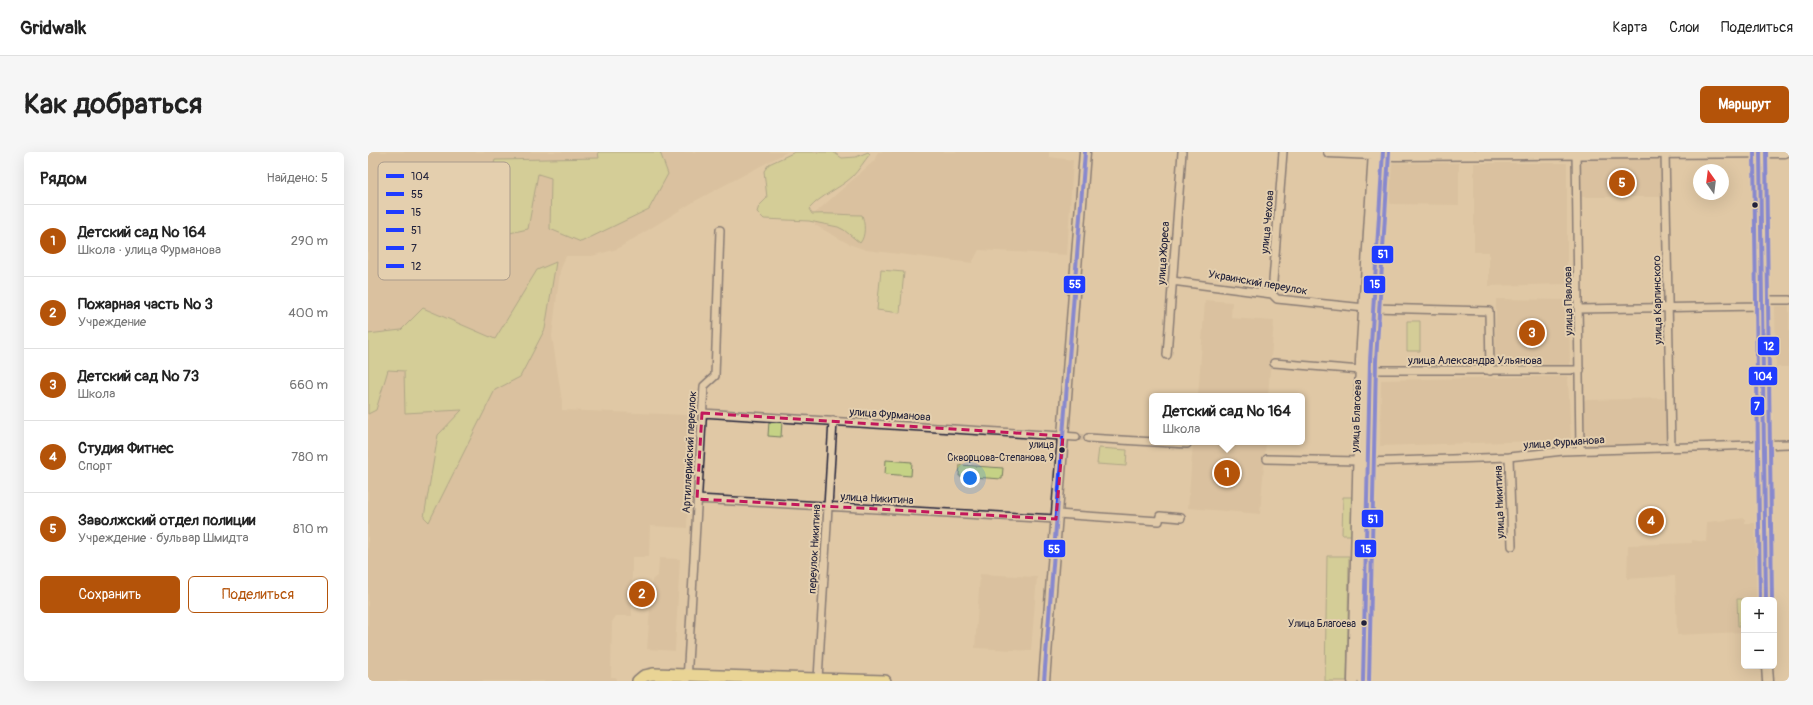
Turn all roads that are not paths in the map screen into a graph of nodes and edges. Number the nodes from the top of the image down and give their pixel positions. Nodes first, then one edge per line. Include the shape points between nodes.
1 (1085, 152) edge
2 (1182, 152) edge
3 (1283, 152) edge
4 (1329, 152) edge
5 (1665, 152) edge
6 (1760, 152) edge
7 (1785, 152) edge
8 (1488, 153) edge
9 (1576, 153) edge
10 (1379, 154) edge
11 (720, 230) dead end
12 (1172, 281) junction
13 (1272, 294) junction
14 (1789, 300) edge
15 (1762, 303) junction
16 (1369, 308) junction
17 (1667, 308) junction
18 (1579, 309) junction
19 (1167, 355) dead end
20 (1274, 363) dead end
21 (1365, 370) junction
22 (1580, 370) junction
23 (1490, 371) junction
24 (702, 412) junction
25 (832, 421) junction
26 (1063, 436) junction
27 (1076, 437) tunnel mouth
28 (1088, 438) tunnel mouth
29 (1149, 442) edge
30 (1789, 444) edge
31 (1764, 445) junction
32 (1671, 447) junction
33 (1580, 450) junction
34 (1509, 457) junction
35 (1267, 459) dead end
36 (1362, 462) junction
37 (697, 499) junction
38 (828, 506) junction
39 (1057, 516) junction
40 (1181, 518) dead end
41 (1512, 546) dead end
42 (1766, 597) edge
43 (1767, 669) edge
44 (688, 678) edge
45 (818, 679) junction
46 (638, 681) edge
47 (885, 681) edge
48 (1044, 681) edge
49 (1353, 681) edge
50 (1362, 681) edge
51 (1768, 681) edge

1 - 26 street
2 - 12 street, улица Жореса
3 - 13 street, улица Чехова
4 - 10 street
5 - 6 street
5 - 9 street
5 - 17 street, улица Карпинского
6 - 7 street
6 - 15 street
8 - 9 street
8 - 10 street
9 - 18 street, улица Павлова
10 - 16 street, улица Благоева
11 - 24 street, Артиллерийский переулок via 715,376 704,386
12 - 13 street, Украинский переулок
12 - 19 street, улица Жореса
13 - 16 street, Украинский переулок via 1277,299
14 - 15 street
15 - 17 street
15 - 31 street
16 - 21 street, улица Благоева
16 - 23 street, Украинский переулок via 1489,311
17 - 18 street
17 - 32 street, улица Карпинского
18 - 22 street, улица Павлова
20 - 21 street, улица Александра Ульянова
21 - 23 street, улица Александра Ульянова
21 - 36 street, улица Благоева
22 - 23 street, улица Александра Ульянова
22 - 33 street, улица Павлова
24 - 25 street, улица Фурманова
24 - 37 street, Артиллерийский переулок
25 - 26 street, улица Фурманова
25 - 38 street, переулок Никитина
26 - 27 street, улица Фурманова
26 - 39 street
28 - 29 street
30 - 31 street, улица Фурманова
31 - 32 street, улица Фурманова
31 - 42 street
32 - 33 street, улица Фурманова
33 - 34 street, улица Фурманова
34 - 36 street, улица Фурманова
34 - 41 street, улица Никитина
35 - 36 street, улица Фурманова
36 - 49 street, улица Благоева
36 - 50 street, улица Благоева
37 - 38 street, улица Никитина
37 - 44 street, Артиллерийский переулок
38 - 39 street, улица Никитина
38 - 45 street, переулок Никитина
39 - 40 street, улица Никитина via 1159,521 1160,516
39 - 48 street
43 - 51 street
44 - 45 main road
44 - 46 main road via 650,674
45 - 47 main road

